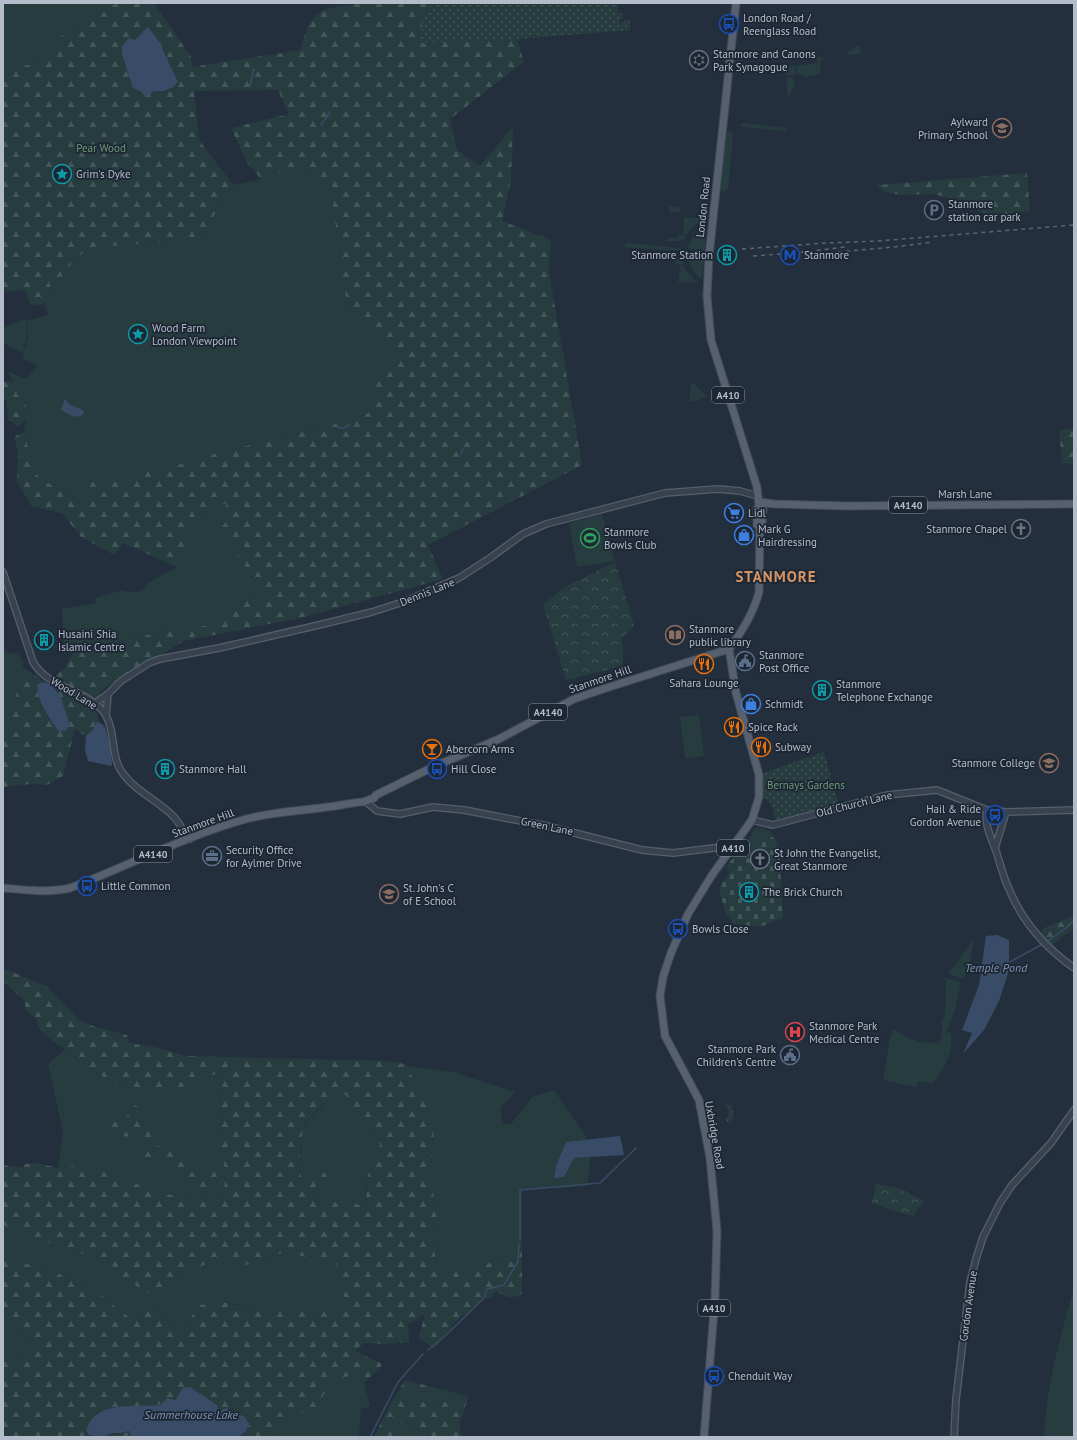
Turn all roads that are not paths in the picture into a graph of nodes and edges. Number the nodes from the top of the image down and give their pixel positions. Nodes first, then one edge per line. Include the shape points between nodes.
1 (736, 3) edge
2 (759, 501) junction
3 (775, 504) junction
4 (1074, 504) edge
5 (763, 516) junction
6 (760, 527) junction
7 (3, 572) edge
8 (729, 649) junction
9 (108, 694) junction
10 (95, 703) junction
11 (106, 716) junction
12 (363, 801) junction
13 (987, 810) junction
14 (1074, 810) edge
15 (1006, 812) junction
16 (752, 820) junction
17 (190, 839) junction
18 (995, 848) junction
19 (730, 851) junction
20 (3, 888) edge
21 (1074, 968) edge
22 (1074, 1110) edge
23 (704, 1437) edge
24 (954, 1437) edge

1 - 2 main road, London Road / A410 via 707,296 711,340 754,476
2 - 3 main road, Marsh Lane / A4140
2 - 5 main road, A410 via 763,508
2 - 6 main road, A410 via 757,525
2 - 9 street, Dennis Lane via 740,491 721,489 665,493 546,524 523,534 459,578 406,601 319,625 160,659 121,681
3 - 4 main road, Marsh Lane / A4140
3 - 5 main road
5 - 6 main road, A410
6 - 8 main road, A410 via 757,598
7 - 10 street, Wood Lane via 35,667 48,678
8 - 12 main road, Stanmore Hill / A4140 via 574,699 500,739 433,767 374,798
8 - 16 main road, Uxbridge Road / A410 via 736,693 759,775 759,797
9 - 10 street, Dennis Lane
9 - 11 street
10 - 11 street, Wood Lane
11 - 17 street, Wood Lane via 116,757 124,774 130,782 167,810
12 - 17 main road, Stanmore Hill / A4140 via 341,806 271,813
12 - 19 street, Green Lane via 380,812 396,814 433,807 464,810 553,827 642,850 673,852 722,847
13 - 15 street, Old Church Lane
13 - 16 street, Old Church Lane via 937,790 887,795 773,825
13 - 18 street via 985,818
14 - 15 street, Old Church Lane
15 - 18 street
16 - 19 main road, Uxbridge Road / A410
17 - 20 main road, Stanmore Hill / A4140 via 70,888 35,891
18 - 21 street via 1008,889 1021,912 1043,942
19 - 23 main road, Uxbridge Road / A410 via 688,914 663,976 660,996 665,1036 699,1100 710,1158 717,1231
22 - 24 street, Gordon Avenue via 1051,1142 1012,1185 983,1237 970,1282

